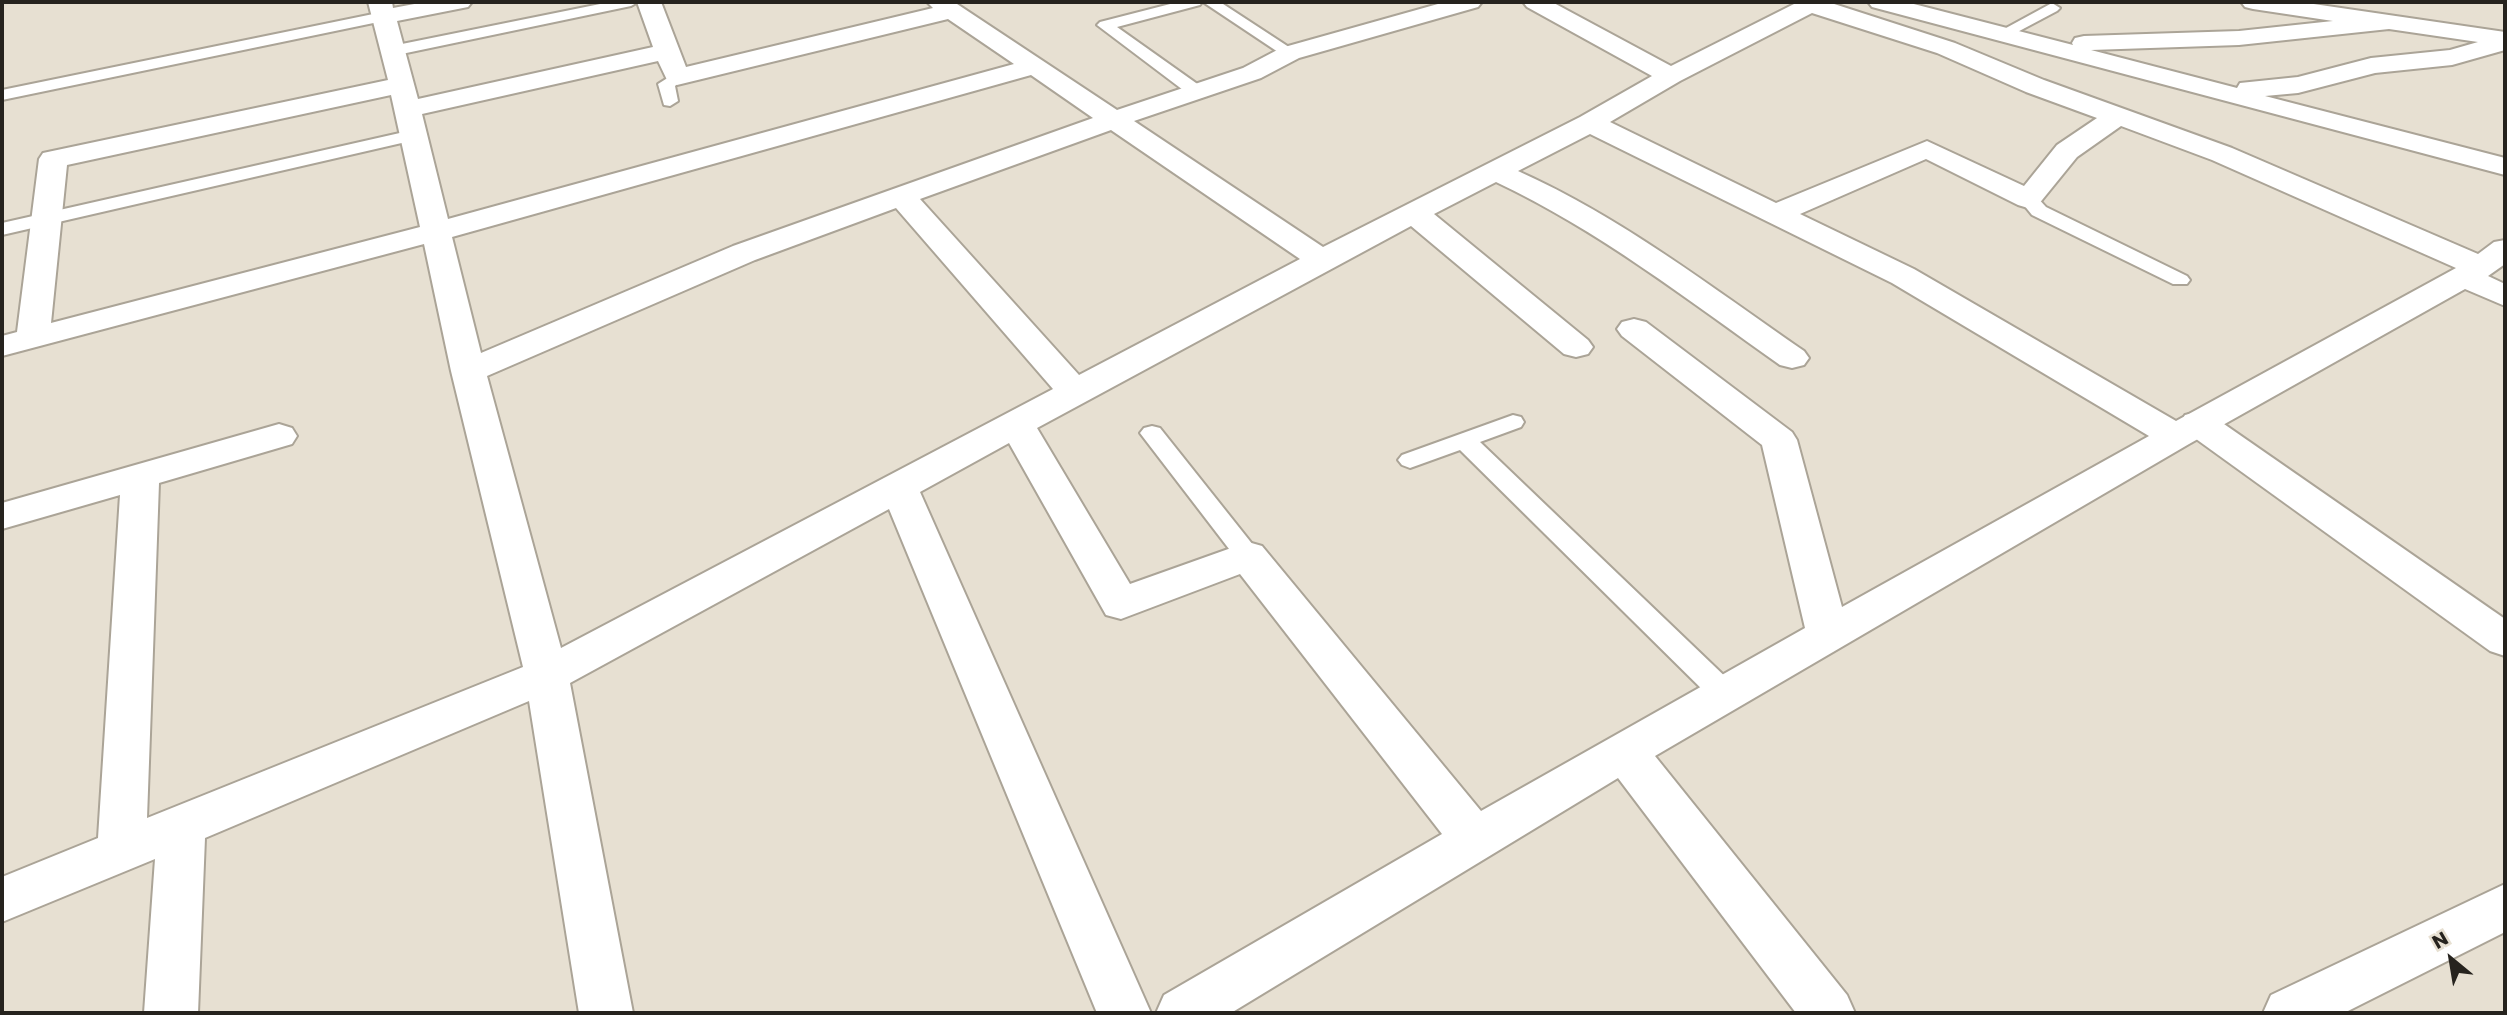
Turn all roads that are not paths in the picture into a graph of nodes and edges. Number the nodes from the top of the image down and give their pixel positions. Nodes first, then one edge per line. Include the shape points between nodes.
1 (460, 2) edge
2 (631, 2) edge
3 (649, 2) edge
4 (1195, 2) edge
5 (1210, 2) edge
6 (1396, 2) edge
7 (1469, 2) edge
8 (1535, 2) edge
9 (1880, 2) edge
10 (2253, 2) edge
11 (1812, 4) edge
12 (946, 6) edge
13 (2053, 8) dead end
14 (382, 9) edge
15 (1416, 19) junction
16 (2388, 22) junction
17 (2003, 34) junction
18 (2505, 40) edge
19 (2041, 44) junction
20 (1945, 48) junction
21 (392, 51) junction
22 (668, 51) junction
23 (1290, 53) junction
24 (1035, 66) junction
25 (1671, 76) junction
26 (1198, 92) junction
27 (2223, 92) junction
28 (2, 95) edge
29 (404, 97) junction
30 (2118, 116) junction
31 (1112, 120) junction
32 (1590, 123) junction
33 (413, 135) junction
34 (2505, 167) edge
35 (1496, 172) junction
36 (901, 196) junction
37 (2028, 199) junction
38 (1414, 213) junction
39 (1775, 214) junction
40 (46, 219) junction
41 (2, 229) edge
42 (435, 232) junction
43 (1322, 260) junction
44 (2483, 264) edge
45 (2179, 280) dead end
46 (2505, 296) edge
47 (1634, 329) dead end
48 (33, 338) junction
49 (2, 346) edge
50 (1576, 347) dead end
51 (1792, 358) dead end
52 (468, 371) junction
53 (1075, 392) junction
54 (1514, 422) dead end
55 (1017, 424) junction
56 (2187, 430) junction
57 (1152, 433) dead end
58 (279, 436) dead end
59 (1464, 440) junction
60 (1410, 460) dead end
61 (140, 476) junction
62 (899, 486) junction
63 (2, 516) edge
64 (1248, 556) junction
65 (1828, 635) junction
66 (2505, 640) edge
67 (547, 674) junction
68 (1725, 694) junction
69 (1624, 751) junction
70 (181, 826) junction
71 (1475, 839) junction
72 (122, 850) junction
73 (2, 900) edge
74 (2505, 908) edge
75 (2300, 1011) edge
76 (171, 1013) edge
77 (606, 1013) edge
78 (1124, 1013) edge
79 (1183, 1013) edge
80 (1828, 1013) edge

1 - 14 street
2 - 21 lane
3 - 22 street
4 - 26 lane via 1105,25
5 - 23 lane
6 - 15 street
7 - 15 street
8 - 25 street
9 - 17 street
10 - 16 street
11 - 20 street
11 - 25 street
12 - 22 street via 673,89
12 - 24 street
13 - 17 lane
14 - 21 street
14 - 28 lane
15 - 23 street
16 - 18 street
16 - 19 street via 2239,38
17 - 19 street
18 - 27 street via 2452,58 2371,66 2298,85
19 - 20 street
19 - 27 street
20 - 30 street
21 - 29 street
22 - 29 street
23 - 26 street via 1252,73
24 - 31 street
24 - 42 street
25 - 32 street
26 - 31 street
27 - 34 street
29 - 33 street
29 - 40 street via 53,159
30 - 37 street via 2067,151
30 - 44 street via 2222,154
31 - 36 street
31 - 43 street
32 - 35 street
32 - 39 street
33 - 40 lane
33 - 42 street
35 - 38 street
35 - 51 street via 1606,229
36 - 52 street via 744,253
36 - 53 street
37 - 39 street via 1927,149
37 - 45 lane via 2039,211
38 - 43 street
38 - 50 street
39 - 56 street via 1903,276
40 - 41 lane
40 - 48 street
42 - 48 street
42 - 52 street
43 - 53 street
44 - 46 street
44 - 56 street
47 - 65 street via 1779,440
48 - 49 street
52 - 67 street
53 - 55 street
54 - 59 lane
55 - 62 street
55 - 64 street via 1121,604
56 - 65 street
56 - 66 street
57 - 64 lane
58 - 61 street
59 - 60 lane
59 - 68 lane
61 - 63 street
61 - 72 street
62 - 67 street
62 - 78 street
64 - 71 street
65 - 68 street
67 - 70 street
67 - 77 street
68 - 69 street
69 - 71 street
69 - 80 street
70 - 72 street
70 - 76 street
71 - 79 street
72 - 73 street
74 - 75 street

